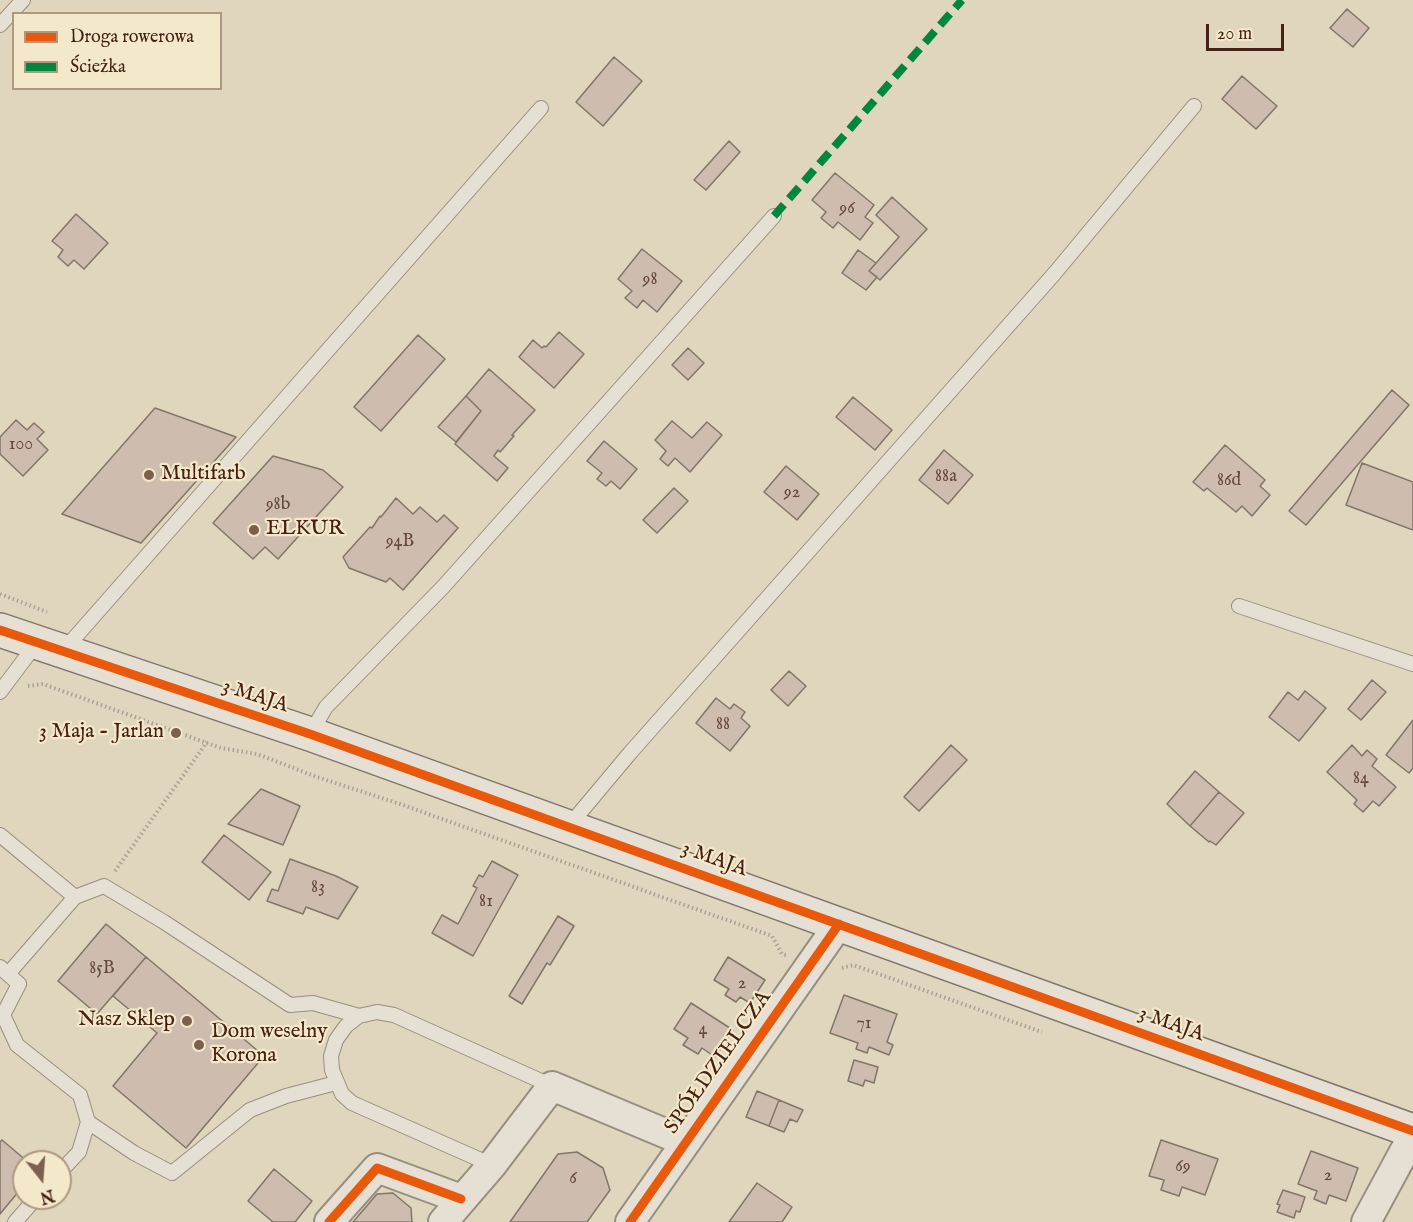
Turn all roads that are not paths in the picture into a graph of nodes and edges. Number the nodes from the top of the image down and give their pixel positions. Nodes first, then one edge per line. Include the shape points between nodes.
1 (23, 0) edge
2 (0, 25) edge
3 (1194, 106) dead end
4 (542, 108) dead end
5 (774, 216) dead end
6 (1239, 606) dead end
7 (0, 630) edge
8 (49, 648) junction
9 (1413, 664) edge
10 (0, 692) edge
11 (310, 734) junction
12 (568, 827) junction
13 (0, 835) edge
14 (75, 897) junction
15 (839, 924) junction
16 (4, 970) edge
17 (359, 1016) junction
18 (336, 1083) junction
19 (552, 1086) junction
20 (88, 1122) junction
21 (1413, 1133) edge
22 (686, 1142) junction
23 (72, 1159) edge
24 (492, 1165) junction
25 (461, 1199) junction
26 (26, 1210) edge
27 (15, 1222) edge
28 (329, 1222) edge
29 (443, 1222) edge
30 (630, 1222) edge
31 (1366, 1222) edge

1 - 2 lane
3 - 12 lane via 1054,274
4 - 8 lane
5 - 11 lane via 443,587 326,707
6 - 9 lane
7 - 8 street, 3 MAJA
8 - 10 lane via 11,678
8 - 11 street, 3 MAJA
11 - 12 street, 3 MAJA
12 - 15 street, 3 MAJA
13 - 14 lane
14 - 16 lane
14 - 17 lane via 104,886 290,1005 313,1003
15 - 21 street, 3 MAJA
15 - 22 street, SPÓŁDZIELCZA
16 - 20 lane via 20,984 3,1015 17,1045 80,1095
17 - 18 lane via 336,1040 331,1056
17 - 19 lane via 377,1012 394,1015
18 - 20 lane via 250,1110 172,1173
18 - 24 lane via 352,1103
19 - 22 street
19 - 24 street
20 - 23 lane via 79,1152
21 - 31 street
22 - 30 street, SPÓŁDZIELCZA
24 - 25 street
25 - 28 street via 377,1168
25 - 29 street
26 - 27 lane

